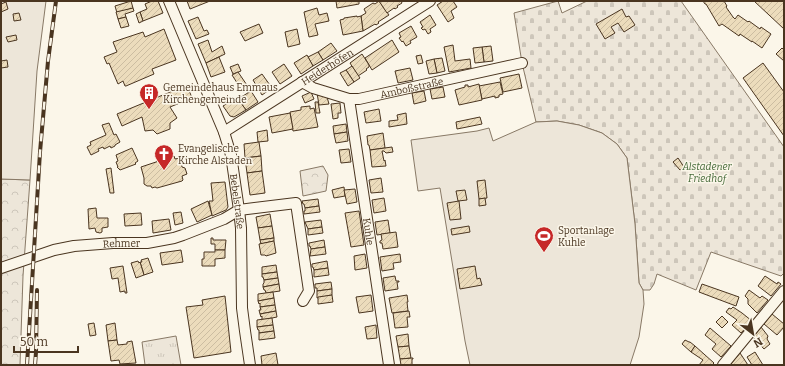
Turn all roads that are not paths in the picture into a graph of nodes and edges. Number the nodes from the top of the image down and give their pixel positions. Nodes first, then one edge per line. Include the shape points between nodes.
1 (169, 1) edge
2 (430, 1) edge
3 (522, 63) dead end
4 (302, 82) junction
5 (349, 99) junction
6 (224, 132) junction
7 (240, 210) junction
8 (1, 268) edge
9 (784, 291) edge
10 (303, 301) dead end
11 (250, 365) edge
12 (389, 365) edge
13 (723, 365) edge

1 - 6 street, Bebelstraße
2 - 4 street, Heiderhöfen
3 - 5 street, Amboßstraße via 367,98
4 - 5 street, Amboßstraße
4 - 6 street, Heiderhöfen
5 - 12 street, Kuhle
6 - 7 street, Bebelstraße via 232,160
7 - 8 street, Rehmer via 224,219 174,238 147,243 74,246
7 - 10 street via 296,203 309,291
7 - 11 street, Bebelstraße via 242,308
9 - 13 street

